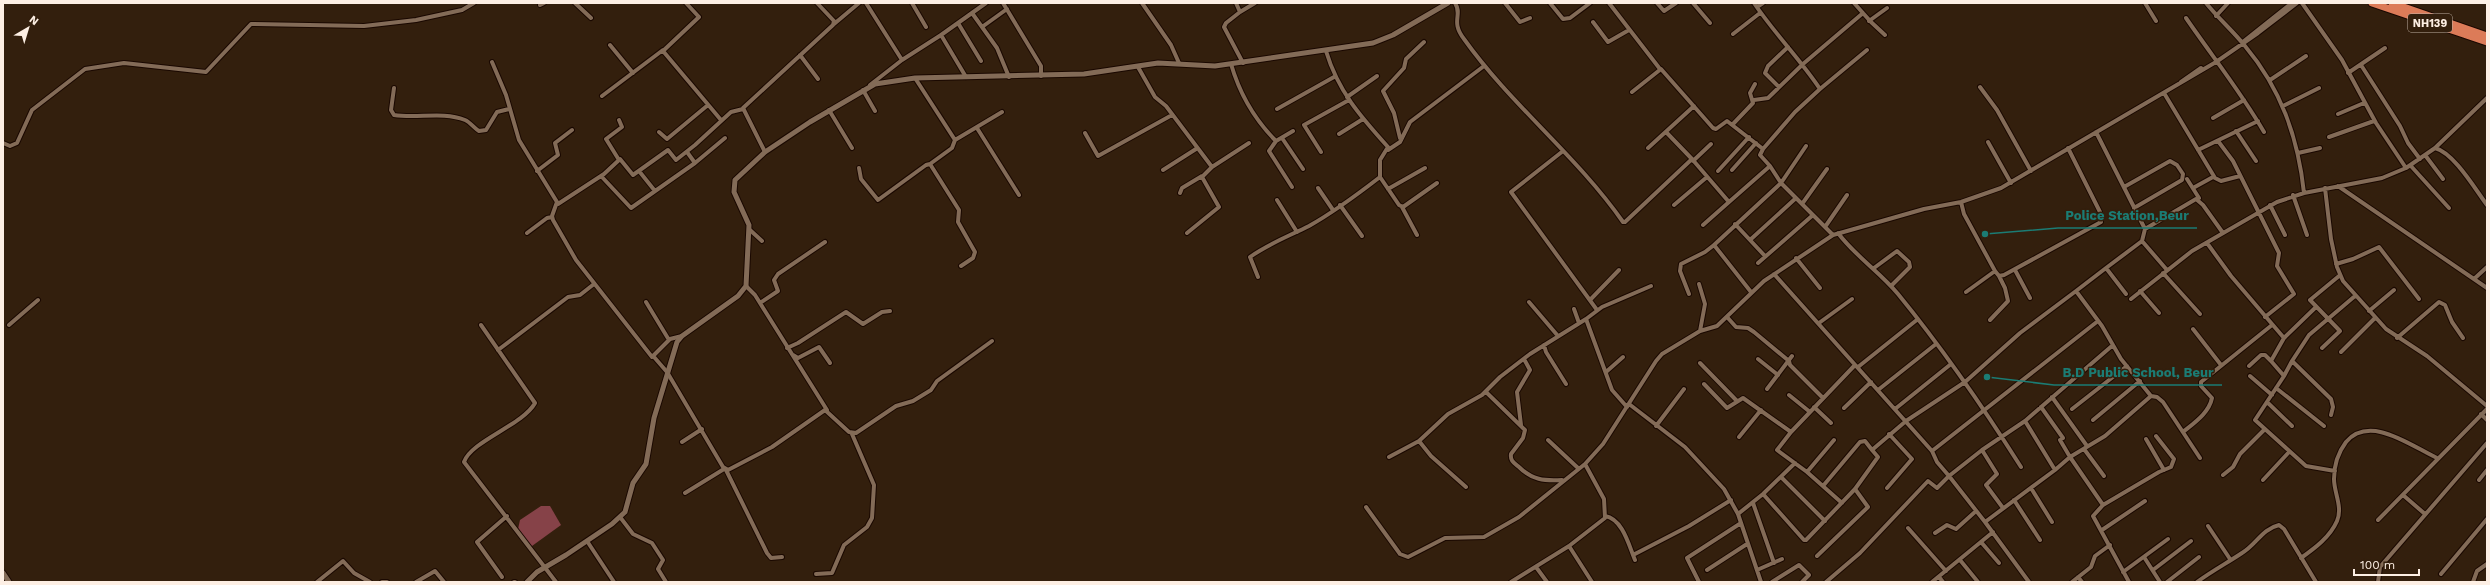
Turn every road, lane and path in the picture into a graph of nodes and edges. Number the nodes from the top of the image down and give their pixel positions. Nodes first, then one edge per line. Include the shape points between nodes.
1 (474, 3) edge
2 (575, 3) edge
3 (686, 3) edge
4 (817, 3) edge
5 (859, 3) edge
6 (866, 3) edge
7 (912, 3) edge
8 (986, 3) edge
9 (1003, 3) edge
10 (1142, 3) edge
11 (1236, 3) edge
12 (1255, 3) edge
13 (1448, 3) edge
14 (1455, 3) edge
15 (1505, 3) edge
16 (1550, 3) edge
17 (1590, 3) edge
18 (1610, 3) edge
19 (1657, 3) edge
20 (1676, 3) edge
21 (1693, 3) edge
22 (1754, 3) edge
23 (1763, 3) edge
24 (2145, 3) edge
25 (2206, 3) edge
26 (2228, 3) edge
27 (2292, 3) edge
28 (2297, 3) edge
29 (2302, 3) edge
30 (2372, 3) edge
31 (2392, 3) edge
32 (1856, 4) edge
33 (1757, 7) junction
34 (1887, 8) dead end
35 (1007, 9) junction
36 (1240, 12) junction
37 (2409, 12) junction
38 (972, 13) junction
39 (1760, 13) junction
40 (1863, 13) junction
41 (2216, 16) junction
42 (591, 18) dead end
43 (1530, 18) dead end
44 (2186, 18) dead end
45 (1870, 21) junction
46 (2156, 21) dead end
47 (1593, 22) dead end
48 (958, 23) junction
49 (1710, 23) dead end
50 (834, 24) junction
51 (926, 27) dead end
52 (982, 27) junction
53 (1629, 30) junction
54 (1733, 34) dead end
55 (941, 35) junction
56 (1885, 35) dead end
57 (2487, 36) edge
58 (1424, 42) dead end
59 (2487, 42) edge
60 (2243, 43) junction
61 (610, 45) dead end
62 (1788, 47) junction
63 (2385, 48) dead end
64 (663, 50) junction
65 (1867, 50) dead end
66 (1326, 51) junction
67 (800, 55) junction
68 (2306, 56) dead end
69 (902, 60) junction
70 (981, 61) dead end
71 (492, 62) dead end
72 (2215, 62) junction
73 (1179, 63) junction
74 (1243, 63) junction
75 (1231, 64) junction
76 (1803, 64) junction
77 (2361, 64) junction
78 (1484, 66) junction
79 (1138, 67) junction
80 (1660, 69) junction
81 (633, 73) junction
82 (2348, 73) junction
83 (1041, 76) junction
84 (1377, 76) dead end
85 (966, 77) junction
86 (1009, 77) junction
87 (1334, 77) junction
88 (818, 78) dead end
89 (915, 78) junction
90 (2270, 80) junction
91 (1755, 84) dead end
92 (869, 86) junction
93 (1779, 87) junction
94 (1980, 87) dead end
95 (394, 88) dead end
96 (2319, 88) dead end
97 (1820, 89) junction
98 (863, 90) junction
99 (1632, 92) dead end
100 (2164, 93) junction
101 (602, 96) dead end
102 (2487, 98) edge
103 (1348, 99) junction
104 (1754, 100) junction
105 (2244, 100) junction
106 (2364, 103) junction
107 (708, 105) junction
108 (1694, 106) junction
109 (2283, 106) junction
110 (509, 109) junction
111 (742, 109) junction
112 (1277, 109) dead end
113 (829, 110) junction
114 (875, 111) dead end
115 (1002, 112) dead end
116 (2338, 114) dead end
117 (1172, 115) junction
118 (2213, 118) dead end
119 (1363, 119) junction
120 (619, 120) dead end
121 (721, 120) junction
122 (2258, 121) junction
123 (2374, 121) junction
124 (1733, 124) junction
125 (977, 128) junction
126 (572, 130) dead end
127 (2236, 131) junction
128 (659, 132) dead end
129 (1293, 132) dead end
130 (1666, 132) junction
131 (2096, 132) junction
132 (2264, 132) dead end
133 (1085, 133) dead end
134 (1339, 134) dead end
135 (1749, 137) junction
136 (2329, 137) dead end
137 (725, 138) dead end
138 (1282, 138) junction
139 (955, 140) junction
140 (1276, 141) junction
141 (2218, 141) junction
142 (1988, 142) dead end
143 (3, 143) edge
144 (1249, 143) dead end
145 (1711, 144) dead end
146 (1756, 144) junction
147 (1806, 146) dead end
148 (852, 148) dead end
149 (1393, 148) junction
150 (1648, 148) dead end
151 (2068, 148) junction
152 (2320, 148) dead end
153 (2435, 148) junction
154 (1196, 149) junction
155 (1763, 149) junction
156 (1388, 150) junction
157 (2198, 150) junction
158 (1563, 151) junction
159 (687, 152) junction
160 (765, 152) junction
161 (1321, 152) dead end
162 (2298, 153) junction
163 (2425, 155) junction
164 (620, 159) junction
165 (2420, 159) junction
166 (1693, 160) junction
167 (2256, 161) dead end
168 (695, 163) junction
169 (930, 164) junction
170 (2410, 165) junction
171 (1770, 166) junction
172 (1212, 167) junction
173 (859, 168) dead end
174 (1426, 168) dead end
175 (2406, 168) junction
176 (1304, 169) dead end
177 (1828, 169) dead end
178 (1164, 170) dead end
179 (1732, 170) dead end
180 (537, 171) junction
181 (639, 171) junction
182 (1718, 171) dead end
183 (2031, 171) junction
184 (601, 176) junction
185 (1202, 176) junction
186 (2240, 176) junction
187 (1380, 177) junction
188 (1707, 177) junction
189 (2213, 177) junction
190 (2186, 178) dead end
191 (2443, 179) dead end
192 (2011, 182) junction
193 (1437, 183) dead end
194 (1781, 183) junction
195 (2338, 186) junction
196 (1292, 187) dead end
197 (2124, 187) junction
198 (1318, 188) dead end
199 (2193, 188) junction
200 (2325, 188) junction
201 (1388, 189) junction
202 (655, 191) junction
203 (1180, 193) dead end
204 (2304, 193) junction
205 (1019, 195) dead end
206 (1847, 195) dead end
207 (2293, 195) junction
208 (1796, 198) junction
209 (2199, 198) dead end
210 (1277, 200) dead end
211 (1730, 202) junction
212 (1961, 202) junction
213 (558, 204) junction
214 (1802, 204) junction
215 (2487, 204) edge
216 (1340, 205) junction
217 (1674, 205) dead end
218 (2270, 205) junction
219 (1402, 207) junction
220 (2134, 208) junction
221 (2449, 208) dead end
222 (1333, 210) junction
223 (2258, 212) junction
224 (1813, 215) junction
225 (552, 217) junction
226 (1735, 224) junction
227 (1703, 225) dead end
228 (1825, 227) junction
229 (2145, 228) junction
230 (750, 230) junction
231 (1297, 232) junction
232 (527, 233) dead end
233 (1187, 233) dead end
234 (1838, 233) junction
235 (2223, 233) junction
236 (1417, 235) dead end
237 (1833, 235) junction
238 (2285, 235) dead end
239 (2307, 235) dead end
240 (1362, 236) dead end
241 (1750, 240) junction
242 (762, 241) dead end
243 (2142, 241) junction
244 (825, 242) dead end
245 (2207, 243) junction
246 (1714, 245) junction
247 (1765, 256) junction
248 (1796, 258) junction
249 (1758, 263) dead end
250 (2336, 264) junction
251 (962, 266) dead end
252 (2487, 267) edge
253 (1874, 268) junction
254 (2106, 268) junction
255 (1619, 270) dead end
256 (2015, 270) junction
257 (2167, 270) junction
258 (1995, 271) junction
259 (2163, 273) junction
260 (1774, 274) junction
261 (1999, 276) junction
262 (2340, 276) junction
263 (1258, 277) dead end
264 (2474, 279) junction
265 (594, 284) junction
266 (1699, 284) dead end
267 (746, 286) junction
268 (1651, 286) dead end
269 (1891, 286) junction
270 (1820, 288) dead end
271 (2487, 288) edge
272 (2394, 290) dead end
273 (2076, 291) junction
274 (2140, 291) junction
275 (1751, 292) junction
276 (1966, 292) dead end
277 (1689, 294) dead end
278 (2126, 294) dead end
279 (2355, 296) junction
280 (2030, 298) dead end
281 (1852, 299) dead end
282 (2131, 299) dead end
283 (2419, 299) dead end
284 (38, 300) dead end
285 (1590, 300) junction
286 (646, 302) dead end
287 (1529, 302) dead end
288 (760, 303) junction
289 (2316, 307) junction
290 (1574, 309) dead end
291 (1597, 310) junction
292 (2369, 311) junction
293 (890, 312) dead end
294 (2159, 313) dead end
295 (2200, 314) dead end
296 (1728, 317) junction
297 (2265, 317) junction
298 (2328, 318) junction
299 (2375, 318) junction
300 (1586, 319) junction
301 (1918, 319) junction
302 (1990, 320) dead end
303 (2098, 321) junction
304 (1579, 323) junction
305 (9, 324) dead end
306 (1819, 324) junction
307 (481, 325) dead end
308 (2272, 325) junction
309 (2193, 329) dead end
310 (1700, 331) junction
311 (682, 336) junction
312 (1558, 336) junction
313 (2284, 338) junction
314 (2397, 338) junction
315 (2463, 338) dead end
316 (669, 340) junction
317 (992, 341) dead end
318 (1936, 344) junction
319 (1544, 345) junction
320 (2113, 345) junction
321 (787, 348) junction
322 (2322, 348) dead end
323 (498, 350) junction
324 (790, 352) junction
325 (2341, 352) dead end
326 (1792, 356) dead end
327 (654, 357) junction
328 (1623, 357) dead end
329 (1524, 358) junction
330 (1758, 359) dead end
331 (1789, 361) junction
332 (2271, 361) junction
333 (2292, 361) junction
334 (830, 363) dead end
335 (1700, 363) dead end
336 (1951, 364) junction
337 (2221, 365) junction
338 (1856, 366) junction
339 (2127, 366) junction
340 (2249, 366) dead end
341 (667, 372) junction
342 (1606, 372) junction
343 (1778, 374) junction
344 (2250, 376) dead end
345 (2284, 376) junction
346 (2140, 381) junction
347 (1871, 382) junction
348 (1965, 382) junction
349 (1566, 384) dead end
350 (1704, 384) dead end
351 (2276, 388) junction
352 (1684, 389) dead end
353 (1767, 389) dead end
354 (1878, 390) junction
355 (1486, 392) junction
356 (1789, 395) dead end
357 (2151, 396) junction
358 (2272, 396) junction
359 (2052, 397) junction
360 (1823, 398) junction
361 (1737, 401) junction
362 (2267, 402) junction
363 (1628, 405) junction
364 (1814, 407) junction
365 (2041, 407) junction
366 (2487, 407) edge
367 (1844, 408) dead end
368 (1895, 409) junction
369 (2072, 409) dead end
370 (827, 410) junction
371 (1761, 410) junction
372 (1985, 410) junction
373 (1810, 412) junction
374 (2331, 414) dead end
375 (2481, 414) junction
376 (2093, 420) dead end
377 (2487, 420) edge
378 (1906, 421) junction
379 (2025, 421) junction
380 (1831, 423) dead end
381 (1522, 425) junction
382 (1656, 426) junction
383 (2292, 426) dead end
384 (2324, 426) dead end
385 (702, 429) junction
386 (2264, 430) junction
387 (1791, 432) junction
388 (2183, 432) junction
389 (852, 434) junction
390 (1889, 434) junction
391 (2002, 436) junction
392 (2156, 436) dead end
393 (1739, 437) dead end
394 (2146, 439) dead end
395 (1548, 440) dead end
396 (1834, 440) dead end
397 (1419, 441) junction
398 (682, 442) dead end
399 (2487, 443) edge
400 (2086, 448) junction
401 (1872, 450) junction
402 (1982, 450) junction
403 (1932, 451) junction
404 (2289, 452) junction
405 (2070, 457) junction
406 (1389, 458) dead end
407 (2200, 458) dead end
408 (2437, 458) junction
409 (1794, 463) junction
410 (1585, 464) junction
411 (2021, 467) dead end
412 (1578, 468) junction
413 (725, 469) junction
414 (2055, 470) junction
415 (2164, 470) junction
416 (2487, 470) edge
417 (2335, 471) junction
418 (1807, 472) junction
419 (2223, 475) dead end
420 (1949, 476) junction
421 (2104, 476) dead end
422 (1781, 477) junction
423 (1563, 480) junction
424 (2263, 480) dead end
425 (2479, 480) dead end
426 (1824, 486) junction
427 (1466, 487) dead end
428 (1855, 488) junction
429 (1887, 488) dead end
430 (2030, 488) junction
431 (685, 493) dead end
432 (1763, 494) junction
433 (2403, 495) junction
434 (1731, 500) junction
435 (2014, 500) junction
436 (2145, 500) dead end
437 (1753, 503) junction
438 (1842, 503) junction
439 (2103, 505) junction
440 (1366, 507) dead end
441 (2003, 508) junction
442 (1976, 511) junction
443 (1738, 514) junction
444 (2424, 514) junction
445 (507, 516) junction
446 (1605, 516) junction
447 (620, 517) junction
448 (2487, 519) edge
449 (2378, 520) dead end
450 (1825, 521) junction
451 (1741, 522) junction
452 (1985, 522) junction
453 (2052, 522) dead end
454 (2208, 526) dead end
455 (1908, 528) dead end
456 (2102, 530) junction
457 (1993, 532) junction
458 (1935, 533) dead end
459 (2168, 539) dead end
460 (2040, 540) dead end
461 (587, 541) junction
462 (2191, 541) dead end
463 (1981, 542) junction
464 (1747, 544) junction
465 (2110, 545) junction
466 (1569, 546) junction
467 (1633, 555) junction
468 (1817, 556) dead end
469 (782, 557) dead end
470 (2144, 557) junction
471 (2199, 557) dead end
472 (2301, 558) junction
473 (1635, 560) dead end
474 (1782, 560) dead end
475 (1960, 560) junction
476 (2230, 560) junction
477 (1999, 562) dead end
478 (1774, 563) junction
479 (2487, 564) edge
480 (546, 567) junction
481 (1536, 567) junction
482 (1707, 570) dead end
483 (1757, 570) junction
484 (2153, 570) junction
485 (1946, 571) junction
486 (2123, 572) junction
487 (3, 573) edge
488 (816, 574) dead end
489 (2441, 574) dead end
490 (502, 577) dead end
491 (1939, 577) junction
492 (2078, 577) junction
493 (9, 582) edge
494 (317, 582) edge
495 (370, 582) edge
496 (382, 582) edge
497 (387, 582) edge
498 (416, 582) edge
499 (444, 582) edge
500 (527, 582) edge
501 (556, 582) edge
502 (614, 582) edge
503 (666, 582) edge
504 (1511, 582) edge
505 (1547, 582) edge
506 (1592, 582) edge
507 (1699, 582) edge
508 (1761, 582) edge
509 (1772, 582) edge
510 (1802, 582) edge
511 (1826, 582) edge
512 (1932, 582) edge
513 (1943, 582) edge
514 (1978, 582) edge
515 (2029, 582) edge
516 (2072, 582) edge
517 (2082, 582) edge
518 (2129, 582) edge
519 (2160, 582) edge
520 (2167, 582) edge
521 (2198, 582) edge
522 (2316, 582) edge
523 (2378, 582) edge
524 (2473, 582) edge

1 - 143 street via 462,10 416,20 361,26 247,25 206,72 124,63 87,68 32,110 17,143 10,146
2 - 42 street
3 - 64 street via 699,17
4 - 50 street
5 - 50 street
6 - 69 street
7 - 51 street
8 - 38 street
9 - 35 street
10 - 73 street via 1171,45
11 - 36 street
12 - 36 street
13 - 66 street via 1381,41
14 - 78 street via 1458,10 1457,28
15 - 43 street via 1520,22
16 - 17 street via 1563,19 1570,18
18 - 53 street
19 - 20 street via 1664,11
21 - 49 street
22 - 33 street
23 - 33 street
24 - 46 street
25 - 41 street
26 - 41 street
27 - 60 street
28 - 60 street
29 - 82 street via 2342,60
30 - 37 highway, NH139
31 - 37 highway, NH139
32 - 40 street
33 - 39 street
34 - 45 street
35 - 52 street
35 - 83 street via 1041,66
36 - 74 street via 1224,27
37 - 57 highway, NH139
37 - 59 highway, NH139
38 - 48 street
38 - 52 street
39 - 54 street
39 - 62 street
40 - 45 street
40 - 76 street
41 - 60 street
44 - 72 street
45 - 56 street
47 - 53 street via 1608,42
48 - 55 street
48 - 70 street
50 - 67 street
52 - 86 street via 1004,60
53 - 80 street
55 - 69 street
55 - 85 street
58 - 149 street via 1406,59 1404,68 1383,91 1401,134
60 - 72 street
60 - 90 street
61 - 81 street
62 - 76 street
62 - 93 street via 1765,72
63 - 77 street
64 - 81 street
64 - 107 street
65 - 97 street
66 - 74 street
66 - 87 street
67 - 88 street
67 - 111 street
68 - 90 street
69 - 92 street
71 - 110 street
72 - 100 street
72 - 105 street
73 - 75 street via 1210,67
73 - 79 street via 1158,63
74 - 75 street
75 - 140 street via 1246,104 1261,126
76 - 93 street
76 - 97 street
77 - 82 street
77 - 165 street
78 - 149 street via 1410,122 1402,140
78 - 158 street
79 - 83 street
79 - 117 street via 1155,97
80 - 99 street
80 - 108 street
81 - 101 street
82 - 106 street
83 - 86 street
84 - 103 street
85 - 86 street
85 - 89 street
87 - 103 street
87 - 112 street
89 - 92 street
89 - 139 street
90 - 109 street
91 - 104 street via 1750,93
92 - 98 street
93 - 104 street via 1768,98
94 - 183 street via 1998,110
95 - 110 street via 391,110 394,115 446,116 464,120 479,131 486,130 497,112
96 - 109 street
97 - 155 street via 1795,112
98 - 113 street
98 - 114 street
100 - 131 street
100 - 157 street
102 - 153 street
103 - 119 street
103 - 161 street via 1304,125
104 - 124 street
105 - 118 street
105 - 122 street
106 - 116 street
106 - 123 street
107 - 121 street
107 - 128 street via 667,139
108 - 124 street via 1713,128 1725,121
108 - 130 street
109 - 162 street
110 - 180 street via 519,140
111 - 121 street via 733,111
111 - 160 street
113 - 148 street
113 - 160 street
115 - 125 street
117 - 133 street via 1098,156
117 - 154 street
119 - 134 street
119 - 156 street
120 - 164 street via 622,127 606,139
121 - 159 street
122 - 127 street
122 - 132 street
123 - 136 street
123 - 175 street
124 - 135 street
125 - 139 street
125 - 205 street
126 - 180 street via 555,144 558,156
127 - 141 street
127 - 167 street
129 - 138 street
130 - 150 street
130 - 166 street
131 - 151 street
131 - 197 street
135 - 146 street
135 - 182 street
137 - 168 street
138 - 140 street
138 - 176 street
139 - 169 street via 952,148
140 - 196 street via 1269,151
141 - 157 street
141 - 186 street via 2233,161
142 - 192 street
144 - 172 street
145 - 166 street
146 - 155 street
146 - 179 street
147 - 194 street
149 - 156 street
151 - 183 street
151 - 256 street via 2102,215 2101,222
152 - 162 street
153 - 163 street
153 - 215 street via 2454,162
154 - 172 street
154 - 178 street
155 - 171 street via 1760,154
156 - 187 street via 1380,160
157 - 189 street
158 - 166 street via 1595,185 1624,222
158 - 285 street via 1511,192
159 - 168 street
159 - 181 street via 676,160 668,150
160 - 230 street via 741,173 733,186
162 - 204 street
163 - 165 street
163 - 191 street
164 - 181 street via 633,174
164 - 184 street
165 - 170 street
166 - 188 street
168 - 202 street
169 - 173 street via 878,200 861,179
169 - 251 street via 959,210 958,222 975,252 974,258
170 - 175 street
170 - 221 street
171 - 194 street
171 - 211 street
172 - 185 street
174 - 201 street
175 - 195 street via 2382,178
177 - 214 street
180 - 213 street
181 - 202 street
183 - 192 street
184 - 202 street via 630,208
184 - 213 street
185 - 203 street via 1182,187
185 - 233 street via 1218,207
186 - 189 street via 2221,181
186 - 223 street
187 - 201 street
187 - 216 street
188 - 211 street
188 - 217 street
189 - 199 street
190 - 199 street
192 - 212 street via 1987,194
193 - 219 street
194 - 208 street
194 - 226 street
195 - 200 street
195 - 264 street
197 - 220 street
197 - 220 street via 2170,161 2177,165 2183,174 2182,180
198 - 222 street
199 - 209 street
200 - 204 street
200 - 250 street
201 - 219 street
204 - 207 street
206 - 228 street
207 - 218 street
207 - 239 street
208 - 214 street
208 - 241 street
210 - 231 street
211 - 227 street
212 - 234 street via 1924,209
212 - 258 street via 1964,214
213 - 225 street
214 - 224 street
216 - 222 street
216 - 240 street
218 - 223 street
218 - 238 street
219 - 236 street
220 - 229 street
222 - 231 street
223 - 235 street
223 - 297 street via 2279,252 2277,266 2294,294
224 - 228 street
224 - 247 street
225 - 232 street
225 - 265 street via 574,257
226 - 241 street
226 - 246 street
228 - 237 street
229 - 235 street via 2196,199
229 - 243 street
230 - 242 street
230 - 267 street
231 - 263 street via 1268,245 1250,257
234 - 237 street
234 - 253 street
235 - 245 street
237 - 248 street
241 - 247 street
243 - 254 street
243 - 257 street
244 - 288 street via 778,274 774,280 778,291
245 - 257 street
245 - 297 street
246 - 275 street
246 - 277 street via 1680,264 1680,271
247 - 249 street
248 - 260 street
248 - 270 street
250 - 262 street
250 - 283 street via 2379,247
252 - 264 street
253 - 269 street
253 - 269 street via 1896,251 1909,262 1910,267
254 - 273 street
254 - 278 street
255 - 285 street
256 - 261 street
256 - 280 street
257 - 259 street
258 - 261 street
258 - 276 street
259 - 274 street
259 - 295 street
260 - 275 street
260 - 306 street
261 - 302 street via 2008,301
262 - 279 street
262 - 289 street via 2311,298
264 - 271 street
265 - 323 street via 580,295 568,297
265 - 327 street
266 - 310 street via 1705,304
267 - 288 street
267 - 311 street via 738,296
268 - 291 street
269 - 301 street
272 - 292 street
273 - 303 street
273 - 348 street via 2020,333
274 - 282 street
274 - 294 street
275 - 296 street
279 - 292 street
279 - 298 street
281 - 306 street
284 - 305 street
285 - 291 street
286 - 316 street
287 - 312 street
288 - 321 street
289 - 298 street
289 - 313 street
290 - 304 street
291 - 300 street
292 - 299 street
293 - 321 street via 880,313 863,324 846,312 798,344
296 - 310 street via 1716,326
296 - 331 street via 1736,327 1748,328
297 - 308 street
298 - 322 street via 2340,331
298 - 333 street via 2302,342
299 - 314 street
299 - 325 street
300 - 304 street
300 - 342 street
301 - 318 street
301 - 338 street
303 - 320 street
303 - 372 street
304 - 312 street
306 - 338 street
307 - 323 street
308 - 313 street
308 - 337 street
309 - 337 street
310 - 363 street via 1662,354
311 - 316 street
311 - 341 street via 674,348
312 - 319 street
313 - 332 street
314 - 315 street via 2439,302 2445,305
314 - 366 street via 2422,352
316 - 327 street
317 - 389 street via 937,381 930,390 913,401 900,404
318 - 336 street
318 - 354 street
319 - 329 street
319 - 349 street
320 - 339 street
320 - 359 street
321 - 324 street
323 - 445 street via 534,404 472,452 464,462
324 - 334 street via 798,358 819,347
324 - 370 street
326 - 331 street
327 - 341 street
328 - 342 street
329 - 355 street
329 - 381 street via 1530,370 1517,392
330 - 343 street
331 - 343 street
331 - 360 street via 1790,366
332 - 340 street via 2263,355
332 - 345 street
333 - 345 street
333 - 374 street via 2331,399
335 - 361 street
336 - 348 street
336 - 368 street
337 - 388 street via 2200,384 2212,398 2209,406
338 - 347 street
338 - 360 street
339 - 346 street
339 - 369 street
341 - 385 street
341 - 447 street via 654,418 646,464 633,483 627,508
342 - 363 street via 1616,396
343 - 353 street
344 - 358 street
345 - 351 street
346 - 357 street
346 - 376 street
347 - 354 street
347 - 367 street
348 - 372 street
348 - 378 street
350 - 361 street via 1727,408
351 - 358 street
351 - 384 street
352 - 382 street
354 - 368 street
355 - 381 street via 1508,415
355 - 397 street via 1448,414
356 - 373 street
357 - 388 street via 2157,396 2163,402
357 - 400 street via 2105,436
358 - 362 street
359 - 365 street
359 - 400 street
360 - 364 street
361 - 371 street via 1743,398
362 - 383 street
362 - 386 street via 2255,420
363 - 382 street
363 - 410 street via 1604,444
364 - 373 street
364 - 380 street
365 - 379 street
365 - 405 street
366 - 375 street
368 - 378 street
370 - 389 street
370 - 413 street via 772,447
371 - 387 street
371 - 393 street
372 - 391 street
372 - 403 street
373 - 387 street
375 - 377 street
375 - 408 street
378 - 390 street
378 - 403 street
379 - 391 street
379 - 414 street
381 - 423 street via 1525,435 1511,454 1512,461 1536,479
382 - 434 street via 1697,458 1718,480
385 - 398 street
385 - 413 street
386 - 404 street
386 - 419 street via 2240,454 2233,467
387 - 409 street via 1777,450
388 - 407 street
389 - 488 street via 874,485 872,518 844,545 832,573
390 - 401 street
390 - 429 street via 1912,459
391 - 402 street
391 - 411 street
392 - 415 street via 2174,459 2171,467
394 - 415 street
395 - 412 street
396 - 418 street
397 - 406 street
397 - 427 street via 1431,456
399 - 444 street
400 - 405 street
400 - 421 street
401 - 426 street via 1865,442 1860,442
401 - 428 street via 1878,457
402 - 420 street
402 - 441 street via 1997,474 1986,485
403 - 420 street via 1937,462
404 - 417 street via 2311,468
404 - 424 street
405 - 414 street
405 - 439 street
408 - 417 street via 2398,438 2368,429 2357,432 2342,447 2336,460
408 - 433 street
409 - 418 street
409 - 422 street
410 - 412 street
410 - 446 street via 1604,499
412 - 423 street
413 - 431 street
413 - 469 street via 767,554 771,558
414 - 430 street
415 - 439 street
416 - 425 street
417 - 472 street via 2335,488 2339,502 2338,520 2327,536
418 - 426 street
420 - 442 street
420 - 511 street via 1937,488 1928,481 1860,553
422 - 432 street
422 - 450 street
423 - 440 street via 1519,517 1484,537 1445,538 1408,557 1400,554
426 - 438 street
428 - 438 street
428 - 468 street via 1868,507
430 - 435 street
430 - 453 street
432 - 437 street
432 - 450 street via 1804,540
433 - 444 street
433 - 449 street
434 - 443 street
434 - 467 street via 1689,526
435 - 441 street
435 - 460 street
436 - 456 street
437 - 443 street
437 - 478 street
438 - 450 street
439 - 456 street via 2093,516
441 - 452 street
442 - 452 street
442 - 458 street via 1956,528 1947,525
443 - 451 street
444 - 523 street via 2380,567
445 - 480 street
445 - 490 street via 477,542
446 - 466 street via 1594,528
446 - 467 street via 1612,518 1619,526
447 - 461 street
447 - 503 street via 633,534 654,545 663,560 658,569
448 - 489 street
451 - 464 street
451 - 507 street via 1687,558
452 - 457 street
454 - 476 street
455 - 485 street
456 - 465 street
457 - 463 street
457 - 515 street
459 - 470 street
461 - 480 street
461 - 502 street
462 - 484 street
463 - 475 street
463 - 477 street
464 - 482 street
464 - 483 street
465 - 486 street
465 - 492 street via 2095,556 2091,566
466 - 481 street
466 - 506 street
467 - 473 street
470 - 484 street
470 - 486 street
471 - 520 street
472 - 476 street via 2279,525 2263,533 2243,553
472 - 522 street
474 - 478 street
475 - 485 street
475 - 514 street
476 - 521 street
478 - 483 street
479 - 524 street via 2477,571
480 - 500 street
480 - 501 street
481 - 504 street
481 - 505 street
483 - 508 street
484 - 519 street
485 - 491 street
486 - 518 street
487 - 493 street
491 - 512 street
491 - 513 street
492 - 516 street
492 - 517 street
494 - 495 street via 343,561 354,573
496 - 497 street
498 - 499 street via 435,571
509 - 510 street via 1799,565 1809,574

